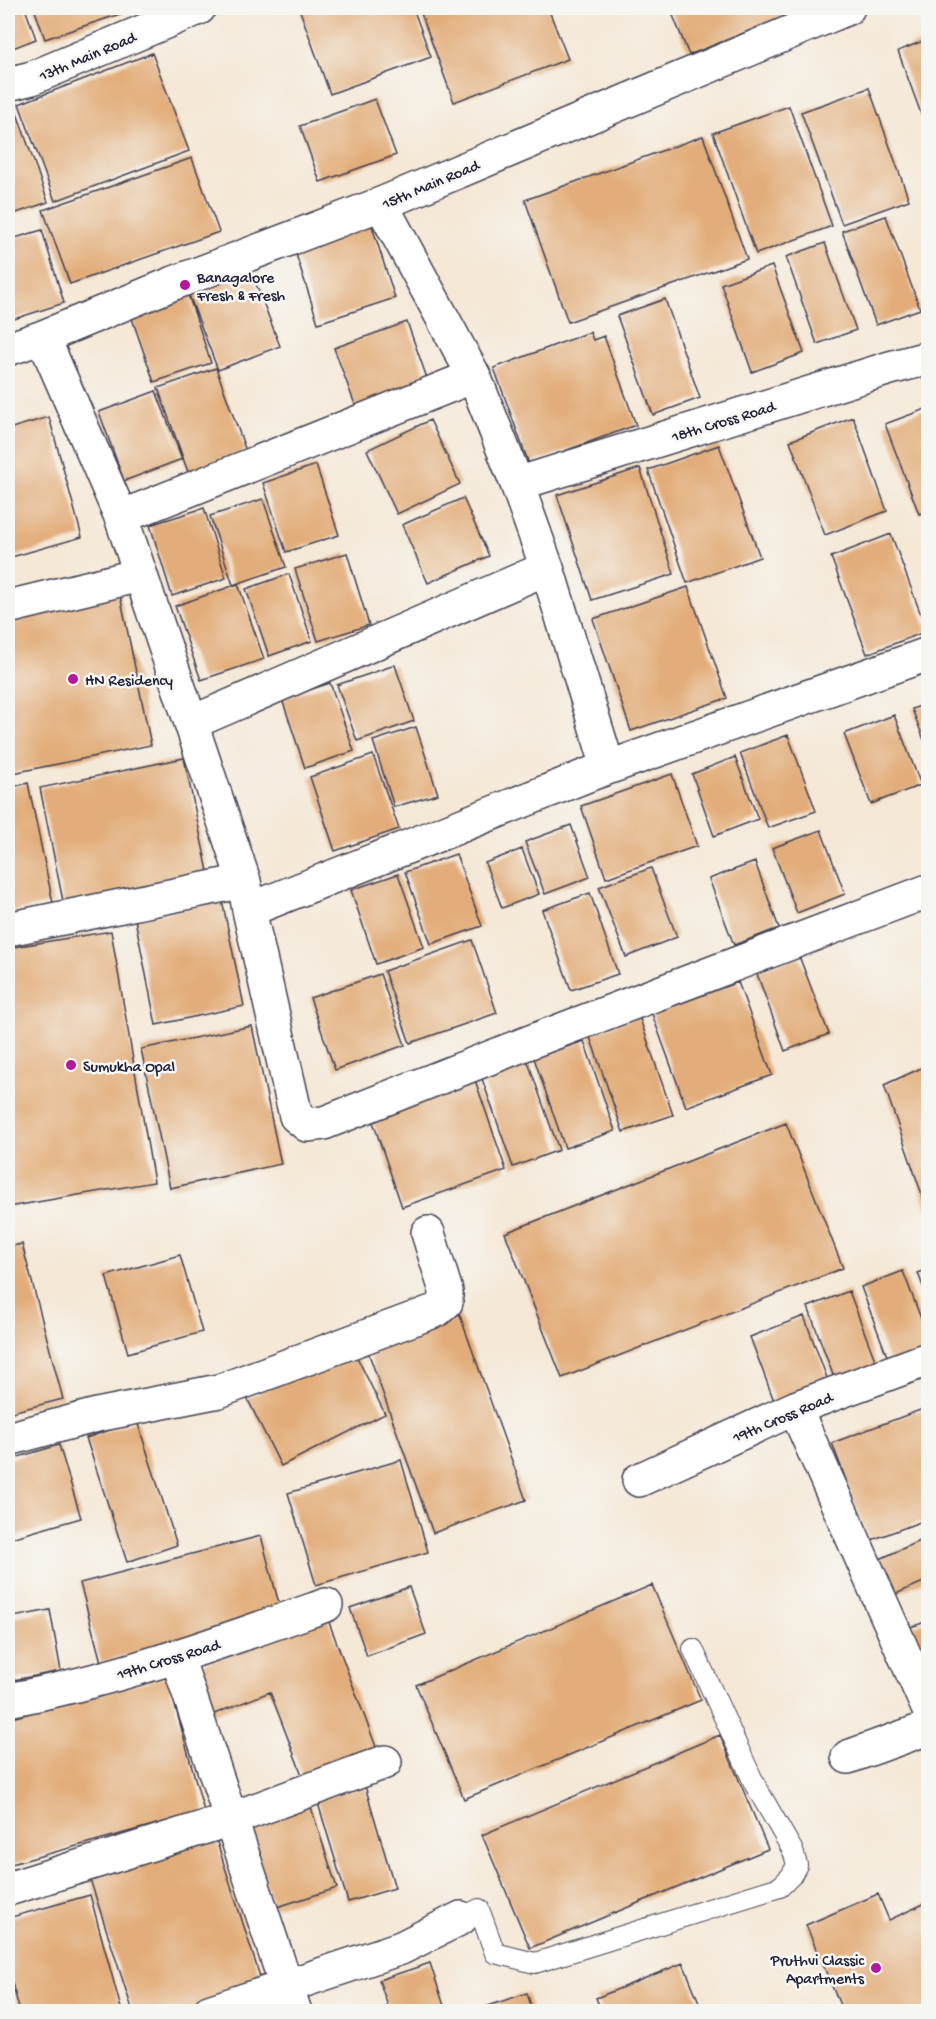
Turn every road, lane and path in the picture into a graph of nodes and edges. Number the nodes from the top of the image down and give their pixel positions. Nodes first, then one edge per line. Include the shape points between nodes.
1 (199, 8) edge
2 (848, 8) edge
3 (8, 84) edge
4 (381, 204) junction
5 (43, 337) junction
6 (8, 349) edge
7 (928, 358) edge
8 (474, 376) junction
9 (517, 484) junction
10 (121, 517) junction
11 (547, 568) junction
12 (140, 575) junction
13 (8, 607) edge
14 (928, 654) edge
15 (191, 723) junction
16 (608, 767) junction
17 (928, 891) edge
18 (246, 895) junction
19 (8, 928) edge
20 (428, 1233) dead end
21 (928, 1359) edge
22 (795, 1408) junction
23 (8, 1439) edge
24 (639, 1479) dead end
25 (326, 1605) dead end
26 (693, 1648) dead end
27 (177, 1657) junction
28 (8, 1700) edge
29 (928, 1708) edge
30 (928, 1728) edge
31 (848, 1757) dead end
32 (385, 1762) dead end
33 (231, 1819) junction
34 (8, 1889) edge
35 (461, 1918) joint
36 (291, 1998) edge
37 (208, 2012) edge

1 - 3 street, 13th Main Road via 32,78
2 - 4 street, 15th Main Road
4 - 5 street, 15th Main Road
4 - 8 street
5 - 6 street, 15th Main Road
5 - 10 street
7 - 9 street, 18th Cross Road
8 - 9 street
8 - 10 street
9 - 11 street
10 - 12 street
11 - 15 street
11 - 16 street
12 - 13 street
12 - 15 street
14 - 16 street
15 - 18 street
16 - 18 street
17 - 18 street via 324,1123 307,1125 296,1116
18 - 19 street
20 - 23 street via 446,1291 446,1302 437,1310 219,1391 97,1415
21 - 22 street, 19th Cross Road
22 - 24 street, 19th Cross Road
22 - 29 street
25 - 27 street, 19th Cross Road
26 - 35 lane via 755,1785 793,1851 797,1865 791,1876 780,1887 535,1963 495,1953 478,1909
27 - 28 street, 19th Cross Road via 56,1691
27 - 33 street
30 - 31 street
32 - 33 street
33 - 34 street
33 - 36 street
35 - 36 street
36 - 37 street

